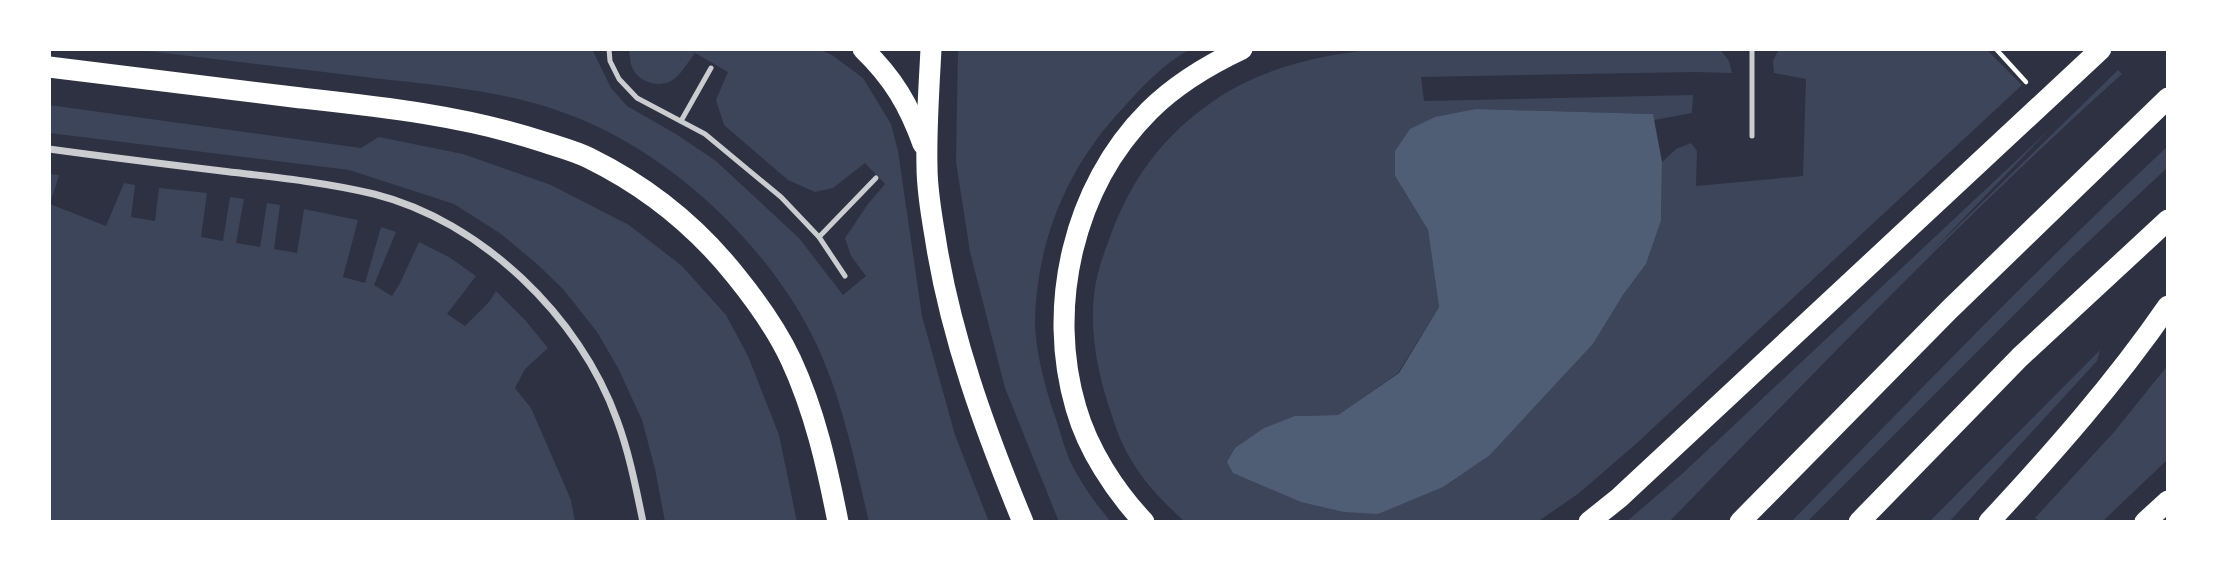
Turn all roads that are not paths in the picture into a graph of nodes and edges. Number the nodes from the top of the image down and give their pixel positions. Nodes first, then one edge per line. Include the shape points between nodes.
1 (609, 49) edge
2 (863, 49) edge
3 (931, 49) edge
4 (1242, 49) edge
5 (1752, 49) edge
6 (2101, 49) edge
7 (49, 67) edge
8 (711, 68) dead end
9 (2168, 98) edge
10 (681, 121) junction
11 (1752, 136) dead end
12 (49, 149) edge
13 (927, 156) junction
14 (876, 178) dead end
15 (2168, 220) edge
16 (819, 237) junction
17 (845, 276) dead end
18 (2168, 306) edge
19 (2168, 500) edge
20 (643, 522) edge
21 (838, 522) edge
22 (1023, 522) edge
23 (1144, 522) edge
24 (1589, 522) edge
25 (1740, 522) edge
26 (1858, 522) edge
27 (1989, 522) edge
28 (2146, 522) edge

1 - 10 lane via 619,79 637,98
2 - 13 highway via 899,91
3 - 13 highway
4 - 23 highway via 1184,82 1149,111 1102,175 1072,252 1065,287 1064,341 1076,411 1109,476
5 - 11 lane
6 - 24 highway
7 - 21 highway via 458,119 560,147 617,173 704,239 772,326 790,358 818,433
8 - 10 lane
9 - 25 highway
10 - 16 lane via 705,134 781,197
12 - 20 street via 374,194 456,230 512,269 552,308 576,341 617,420
13 - 22 highway via 931,213 948,306 990,442
14 - 16 lane
15 - 26 highway via 2020,357
16 - 17 lane
18 - 27 highway via 2104,392
19 - 28 highway

